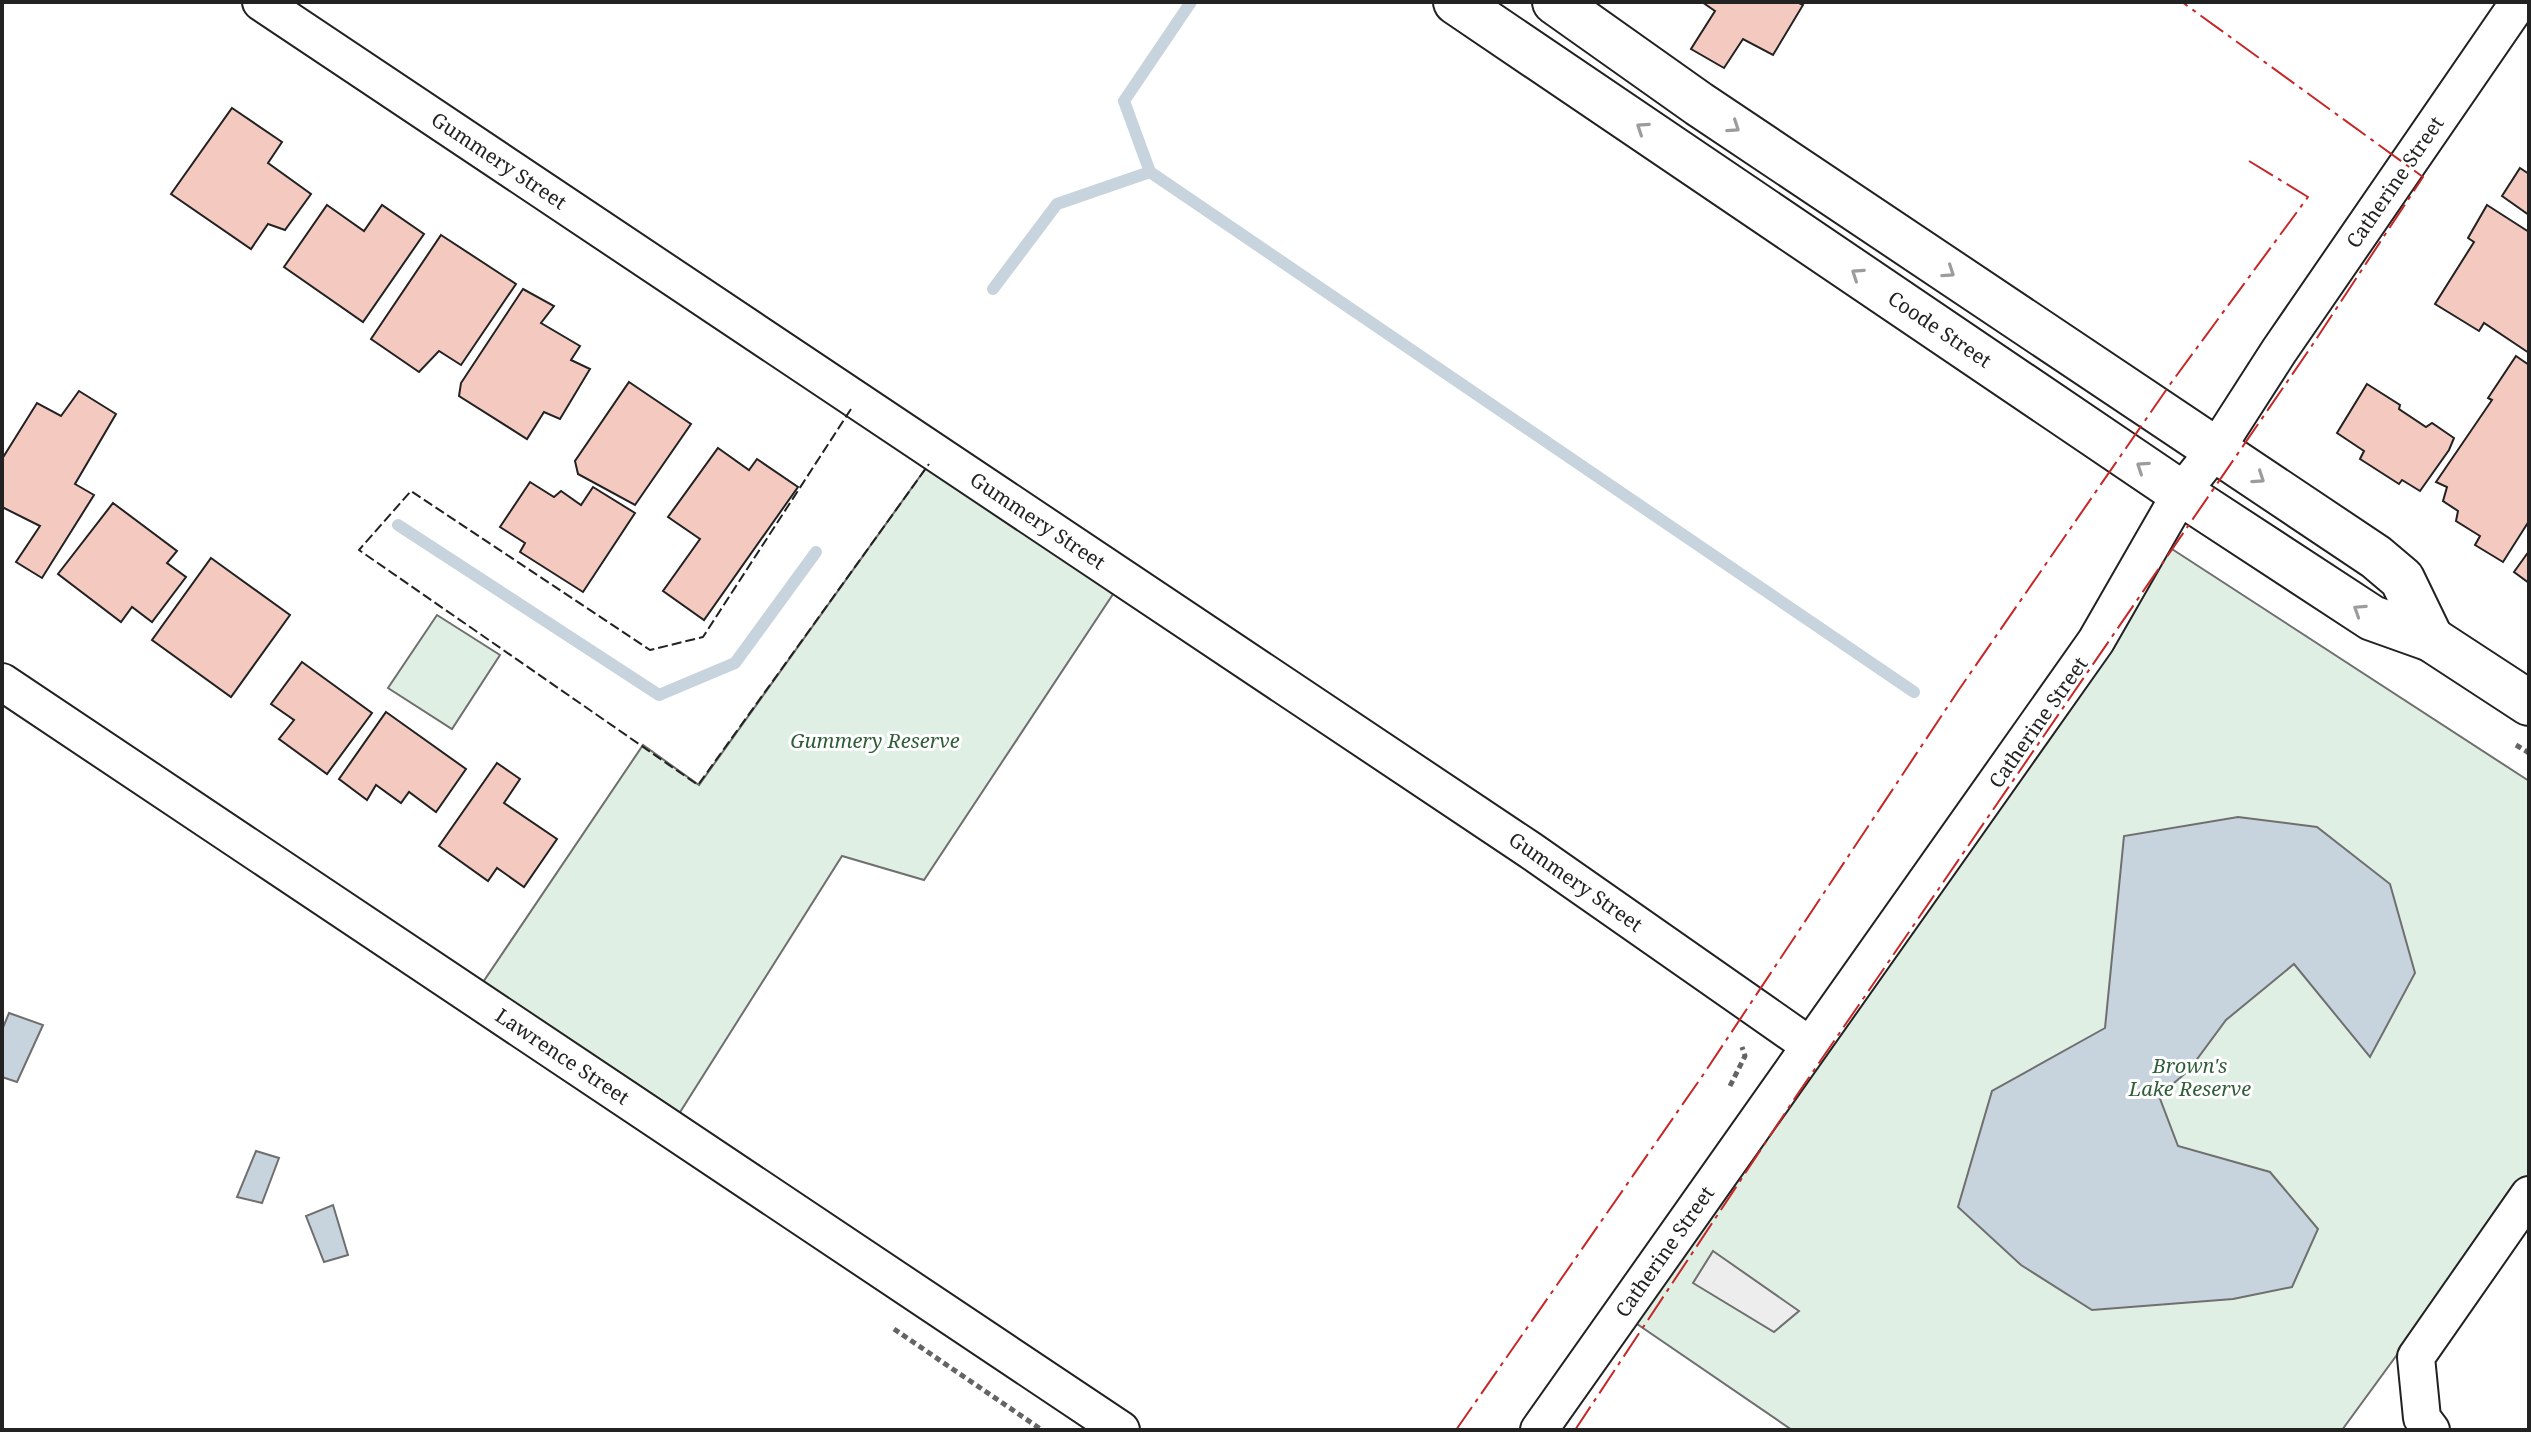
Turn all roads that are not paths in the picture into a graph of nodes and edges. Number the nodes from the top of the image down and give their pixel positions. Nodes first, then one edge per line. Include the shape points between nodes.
1 (261, 2) edge
2 (1456, 2) edge
3 (1555, 2) edge
4 (2519, 2) edge
5 (2216, 449) junction
6 (2181, 493) junction
7 (2431, 639) junction
8 (2, 682) edge
9 (2529, 703) edge
10 (1809, 1045) junction
11 (2529, 1195) edge
12 (1121, 1430) edge
13 (1539, 1430) edge
14 (2431, 1430) edge

1 - 10 street, Gummery Street via 1530,850
6 -> 2 main road, Coode Street
3 -> 5 main road
4 - 5 street, Catherine Street
5 - 6 street, Catherine Street
5 -> 7 main road via 2402,579
7 -> 6 main road, Coode Street via 2372,618
6 - 10 street, Catherine Street via 2096,641
7 - 9 main road, Coode Street
8 - 12 street, Lawrence Street
10 - 13 street, Catherine Street
11 - 14 street via 2416,1357 2422,1418

